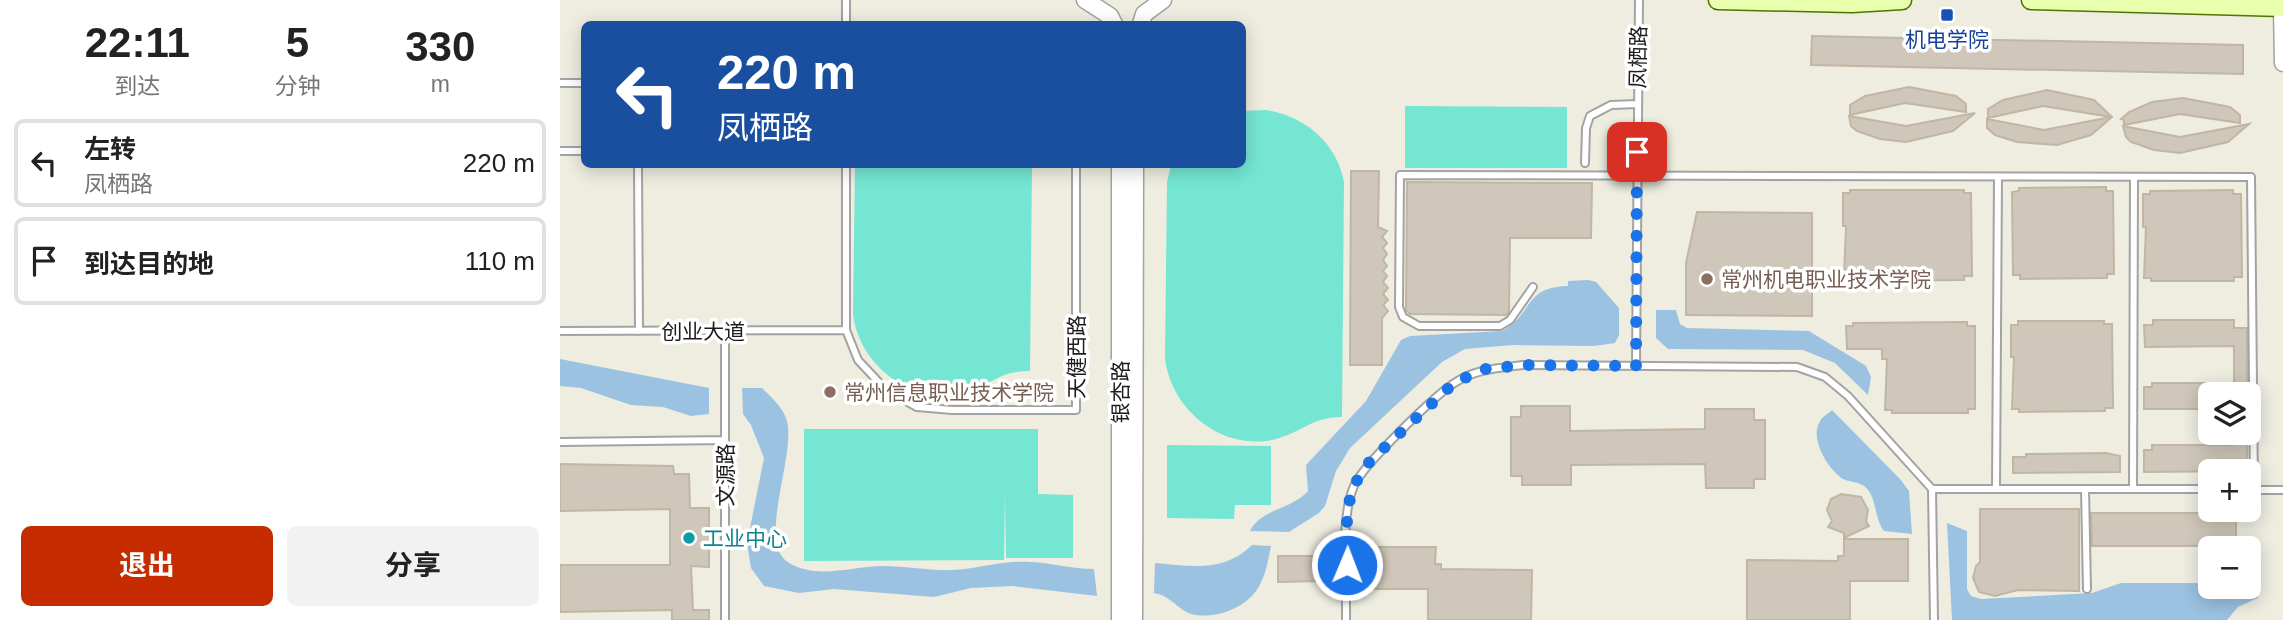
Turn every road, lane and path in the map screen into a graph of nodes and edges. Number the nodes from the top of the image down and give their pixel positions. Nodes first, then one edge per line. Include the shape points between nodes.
1 (846, 0) edge
2 (1085, 0) edge
3 (1163, 0) edge
4 (1639, 0) edge
5 (1718, 0) edge
6 (1902, 0) edge
7 (2031, 0) edge
8 (2283, 8) edge
9 (846, 21) edge
10 (1112, 21) edge
11 (1142, 21) edge
12 (2283, 63) edge
13 (560, 83) edge
14 (581, 83) edge
15 (1637, 104) junction
16 (560, 151) edge
17 (581, 151) edge
18 (1585, 163) dead end
19 (638, 168) edge
20 (846, 168) edge
21 (1076, 168) edge
22 (1120, 168) edge
23 (1135, 168) edge
24 (1636, 176) junction
25 (1998, 177) junction
26 (2134, 177) junction
27 (1533, 287) dead end
28 (846, 330) junction
29 (560, 331) edge
30 (639, 331) junction
31 (725, 331) junction
32 (1636, 366) junction
33 (725, 440) junction
34 (560, 442) edge
35 (2251, 459) edge
36 (1932, 489) junction
37 (1996, 489) junction
38 (2085, 489) junction
39 (2133, 489) junction
40 (2198, 489) edge
41 (2261, 490) edge
42 (2283, 490) edge
43 (2087, 589) dead end
44 (725, 620) edge
45 (1120, 620) edge
46 (1135, 620) edge
47 (1346, 620) edge
48 (1934, 620) edge

1 - 9 lane
2 - 10 street
3 - 11 street
4 - 15 lane, 凤栖路
5 - 6 main road
7 - 8 main road
8 - 12 street
13 - 14 lane
15 - 18 lane via 1611,104 1590,116
15 - 24 lane, 凤栖路
16 - 17 lane
19 - 30 lane
20 - 28 lane, 天健西路
21 - 28 lane, 天健西路 via 1076,410 917,407 886,390 858,360
22 - 45 street, 银杏路
23 - 46 street, 银杏路
24 - 25 lane
24 - 27 lane via 1399,175 1399,307 1410,323 1419,327 1500,327
24 - 32 lane, 凤栖路
25 - 26 lane
25 - 37 lane
26 - 35 lane via 2251,177
26 - 39 lane
28 - 31 lane, 创业大道
29 - 30 lane, 创业大道
30 - 31 lane, 创业大道
31 - 33 lane, 文源路
32 - 36 lane via 1797,367 1825,377
32 - 47 lane via 1523,365 1486,369 1455,382 1370,461 1354,485 1347,510
33 - 34 lane
33 - 44 lane, 文源路
36 - 37 lane
36 - 48 lane
37 - 38 lane
38 - 39 lane
38 - 43 lane
39 - 40 lane
41 - 42 lane

